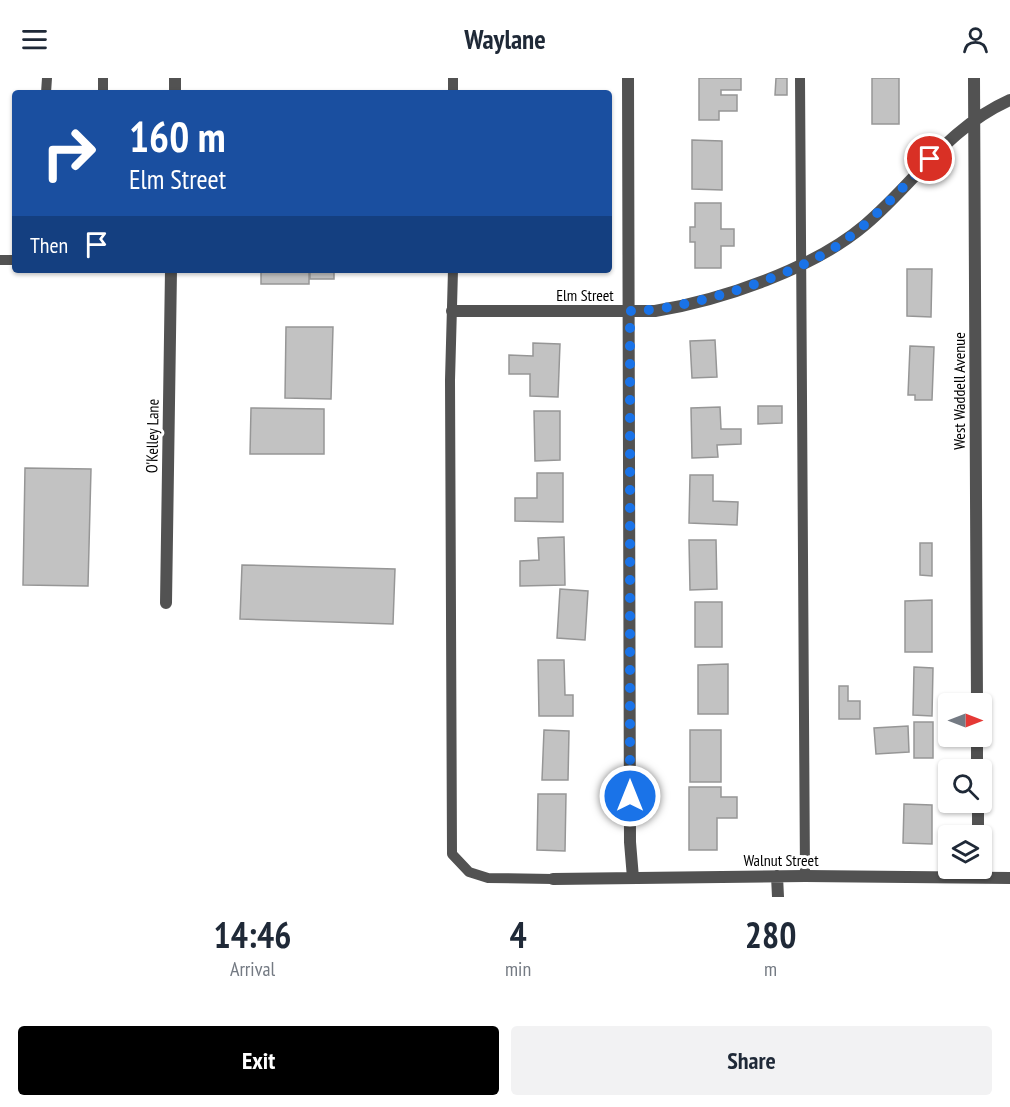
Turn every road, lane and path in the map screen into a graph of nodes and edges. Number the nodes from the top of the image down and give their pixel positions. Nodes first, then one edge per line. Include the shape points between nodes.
1 (628, 78) edge
2 (800, 78) edge
3 (974, 78) edge
4 (1010, 100) edge
5 (973, 119) junction
6 (800, 264) junction
7 (171, 273) edge
8 (453, 273) edge
9 (452, 311) junction
10 (630, 311) junction
11 (166, 603) dead end
12 (977, 693) edge
13 (938, 874) edge
14 (992, 875) edge
15 (777, 876) junction
16 (805, 876) junction
17 (633, 878) junction
18 (1010, 878) edge
19 (553, 879) joint
20 (778, 897) edge

1 - 10 street
2 - 6 lane
3 - 5 street, West Waddell Avenue
4 - 5 street, Elm Street
5 - 6 street, Elm Street via 867,224 821,257
5 - 12 street, West Waddell Avenue
6 - 10 street, Elm Street via 762,281 679,307
6 - 16 lane
7 - 11 street, O'Kelley Lane
8 - 9 lane
9 - 10 street, Elm Street
9 - 19 lane via 452,854 469,872 488,878
10 - 17 street
13 - 16 street, Walnut Street
14 - 18 street, Walnut Street
15 - 16 street, Walnut Street
15 - 17 street, Walnut Street
15 - 20 street
17 - 19 street, Walnut Street

